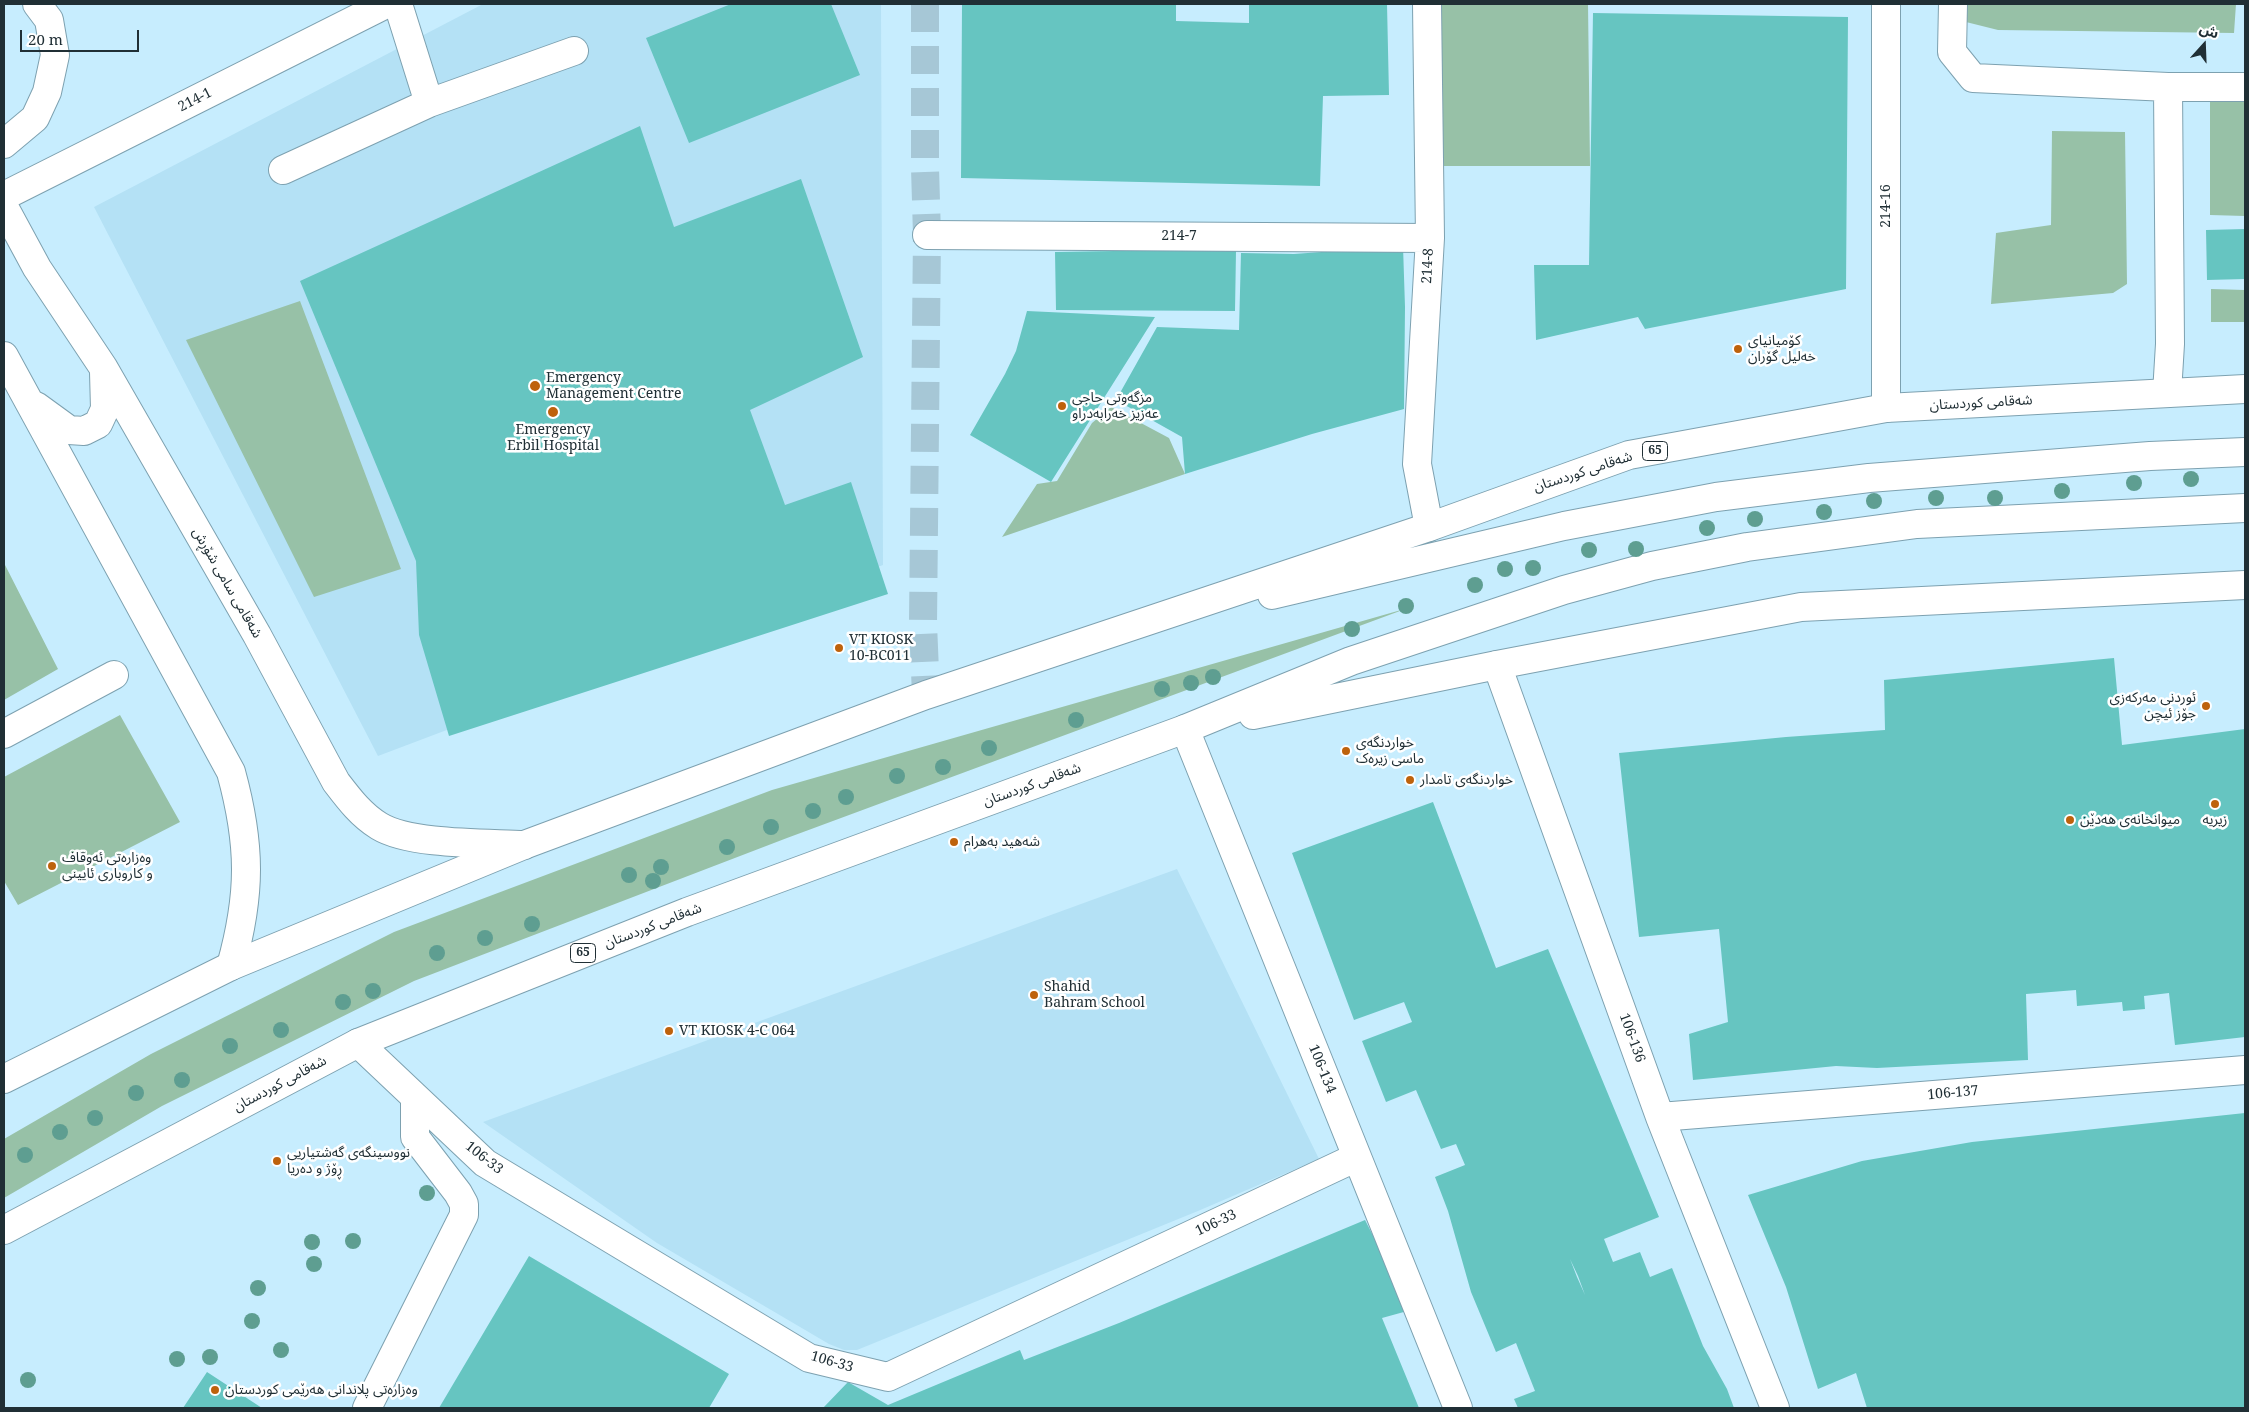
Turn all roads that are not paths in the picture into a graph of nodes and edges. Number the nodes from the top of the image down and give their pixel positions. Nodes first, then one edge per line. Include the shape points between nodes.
1 (37, 4) edge
2 (386, 4) edge
3 (398, 4) edge
4 (1427, 4) edge
5 (1886, 4) edge
6 (1953, 4) edge
7 (354, 11) edge
8 (574, 51) dead end
9 (2168, 88) junction
10 (2245, 88) edge
11 (429, 103) junction
12 (4, 144) edge
13 (283, 170) dead end
14 (4, 196) edge
15 (4, 207) edge
16 (927, 235) dead end
17 (1430, 238) junction
18 (4, 356) edge
19 (103, 367) junction
20 (2245, 389) edge
21 (2167, 393) junction
22 (29, 400) junction
23 (1886, 408) junction
24 (2245, 452) edge
25 (2245, 508) edge
26 (1429, 527) junction
27 (2245, 585) edge
28 (1091, 638) junction
29 (1498, 665) junction
30 (114, 675) dead end
31 (1186, 729) junction
32 (4, 734) edge
33 (524, 845) junction
34 (232, 966) junction
35 (358, 1043) junction
36 (2245, 1070) edge
37 (4, 1079) edge
38 (415, 1098) junction
39 (1660, 1117) junction
40 (1357, 1157) junction
41 (4, 1230) edge
42 (367, 1408) edge
43 (1458, 1408) edge
44 (1775, 1408) edge

1 - 12 main road via 49,20 55,55 48,92 35,118
2 - 7 main road, 214-1
3 - 11 main road
4 - 17 main road, 214-8
5 - 23 main road, 214-16
6 - 9 main road via 1952,52 1973,78
7 - 14 main road, 214-1
8 - 11 main road
9 - 10 main road
9 - 21 main road via 2170,344
11 - 13 main road
15 - 19 main road, شەقامی سامی شۆڕش via 37,268
16 - 17 main road, 214-7
17 - 26 main road, 214-8 via 1417,464
18 - 22 main road
19 - 22 main road via 105,409 98,424 84,431 68,430
19 - 33 main road, شەقامی سامی شۆڕش via 256,634 336,782 350,801 380,827 413,838
20 - 21 main road, شەقامی کوردستان / 65
21 - 23 main road, شەقامی کوردستان / 65
22 - 34 main road via 232,772 242,810 247,850 247,892
23 - 26 main road, شەقامی کوردستان / 65 via 1629,456
24 - 28 main road, شەقامی کوردستان / 65 via 2150,456 1869,478 1716,497 1564,526
25 - 31 main road, شەقامی کوردستان / 65 via 1917,524 1778,543 1652,566 1564,590 1351,661
26 - 28 main road, شەقامی کوردستان / 65
27 - 29 main road, شەقامی کوردستان / 65 via 1801,607
28 - 33 main road, شەقامی کوردستان / 65 via 926,695
29 - 31 main road, شەقامی کوردستان / 65
29 - 39 main road, 106-136
30 - 32 main road
31 - 35 main road, شەقامی کوردستان / 65 via 687,912
31 - 40 main road, 106-134
33 - 34 main road, شەقامی کوردستان / 65
34 - 37 main road, شەقامی کوردستان / 65
35 - 38 main road, 106-33
35 - 41 main road, شەقامی کوردستان / 65
36 - 39 main road, 106-137
38 - 40 main road, 106-33 via 485,1163 809,1358 888,1377
38 - 42 main road via 415,1137 458,1193 464,1204 464,1215
39 - 44 main road, 106-136
40 - 43 main road, 106-134

